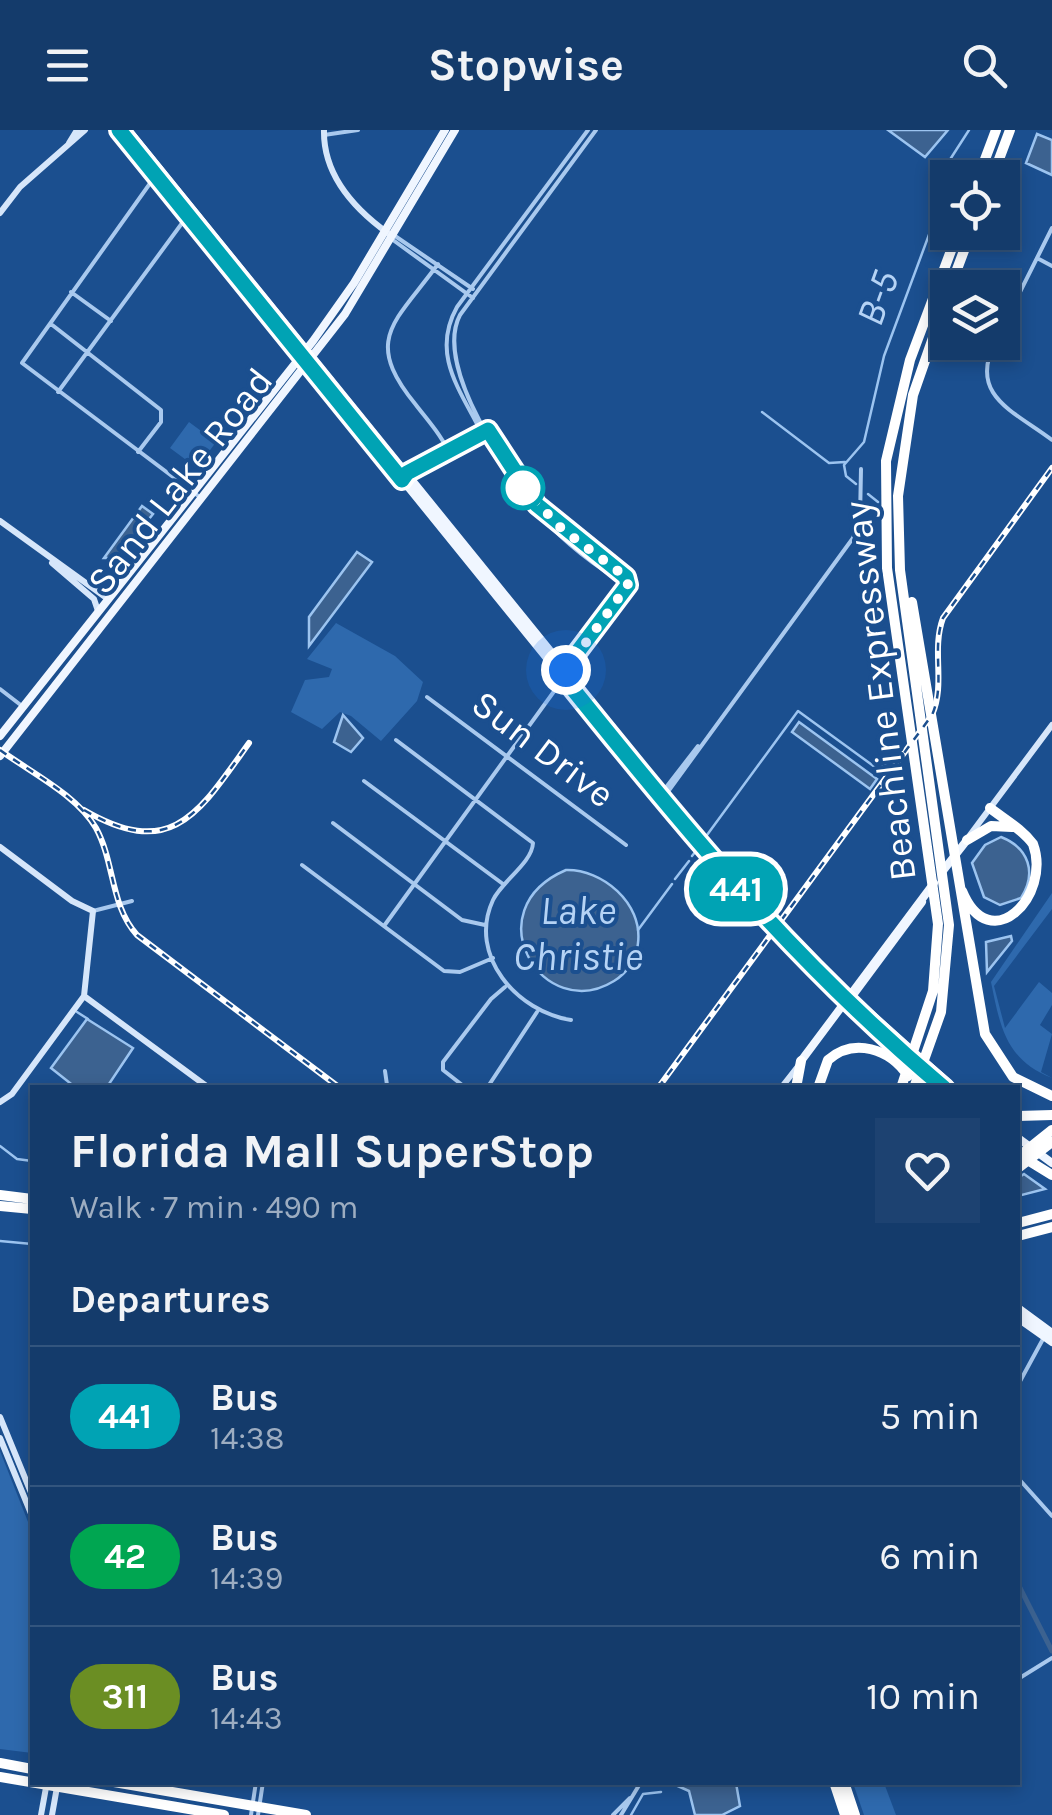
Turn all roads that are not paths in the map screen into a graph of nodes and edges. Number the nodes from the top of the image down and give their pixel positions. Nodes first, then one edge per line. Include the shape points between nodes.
1 (77, 130) edge
2 (85, 130) edge
3 (119, 130) edge
4 (128, 130) edge
5 (358, 130) edge
6 (445, 130) edge
7 (455, 130) edge
8 (996, 130) edge
9 (1010, 130) edge
10 (592, 131) edge
11 (324, 132) edge
12 (66, 148) junction
13 (985, 160) edge
14 (999, 160) edge
15 (428, 162) junction
16 (156, 175) junction
17 (0, 212) edge
18 (190, 212) junction
19 (1052, 228) edge
20 (388, 233) junction
21 (951, 250) edge
22 (1037, 258) junction
23 (438, 264) junction
24 (1052, 266) edge
25 (434, 270) junction
26 (71, 292) junction
27 (1020, 292) edge
28 (472, 293) junction
29 (111, 321) junction
30 (50, 323) junction
31 (930, 343) edge
32 (88, 352) junction
33 (304, 358) junction
34 (313, 358) junction
35 (987, 360) edge
36 (58, 392) junction
37 (249, 422) junction
38 (486, 434) junction
39 (1052, 440) edge
40 (138, 452) junction
41 (450, 454) junction
42 (228, 468) junction
43 (860, 469) dead end
44 (426, 470) junction
45 (407, 477) junction
46 (422, 491) junction
47 (194, 494) junction
48 (204, 500) junction
49 (0, 520) edge
50 (44, 555) junction
51 (900, 562) junction
52 (624, 579) junction
53 (121, 583) junction
54 (108, 599) junction
55 (115, 609) junction
56 (98, 612) junction
57 (595, 624) junction
58 (97, 631) junction
59 (564, 672) junction
60 (38, 684) junction
61 (0, 689) edge
62 (427, 697) dead end
63 (22, 706) junction
64 (32, 713) junction
65 (1052, 725) edge
66 (16, 735) junction
67 (0, 736) edge
68 (396, 740) dead end
69 (0, 756) edge
70 (508, 758) junction
71 (364, 781) dead end
72 (662, 794) junction
73 (476, 799) junction
74 (990, 808) junction
75 (332, 823) dead end
76 (1024, 834) junction
77 (966, 840) junction
78 (446, 842) junction
79 (626, 846) dead end
80 (0, 847) edge
81 (302, 865) dead end
82 (956, 874) junction
83 (415, 884) junction
84 (503, 884) junction
85 (742, 896) junction
86 (132, 901) dead end
87 (757, 902) junction
88 (93, 911) junction
89 (384, 926) junction
90 (486, 926) junction
91 (492, 958) junction
92 (507, 986) junction
93 (84, 996) junction
94 (848, 998) junction
95 (537, 1012) junction
96 (863, 1018) junction
97 (571, 1020) dead end
98 (801, 1061) joint
99 (385, 1071) dead end
100 (205, 1085) edge
101 (385, 1085) edge
102 (463, 1085) edge
103 (490, 1085) edge
104 (789, 1085) edge
105 (819, 1085) edge
106 (898, 1085) edge
107 (913, 1085) edge
108 (914, 1085) edge
109 (916, 1085) edge
110 (941, 1085) edge
111 (950, 1085) edge
112 (1052, 1096) edge
113 (0, 1102) edge
114 (1052, 1115) edge
115 (1020, 1116) edge
116 (1052, 1130) edge
117 (1020, 1139) edge
118 (1045, 1143) edge
119 (1020, 1156) edge
120 (1020, 1157) edge
121 (1052, 1163) edge
122 (1052, 1173) edge
123 (0, 1196) edge
124 (30, 1199) edge
125 (0, 1206) edge
126 (30, 1209) edge
127 (1052, 1214) edge
128 (1020, 1222) edge
129 (1052, 1226) edge
130 (1020, 1235) edge
131 (1020, 1310) edge
132 (1020, 1319) edge
133 (1049, 1336) edge
134 (1020, 1382) edge
135 (0, 1417) edge
136 (0, 1438) edge
137 (1020, 1480) edge
138 (30, 1491) edge
139 (30, 1511) edge
140 (1052, 1516) edge
141 (1052, 1658) edge
142 (1020, 1678) edge
143 (0, 1763) edge
144 (30, 1769) edge
145 (0, 1777) edge
146 (30, 1781) edge
147 (52, 1785) edge
148 (52, 1785) edge
149 (58, 1785) edge
150 (129, 1785) edge
151 (259, 1785) edge
152 (639, 1785) edge
153 (639, 1785) edge
154 (835, 1785) edge
155 (845, 1785) edge
156 (255, 1811) edge
157 (41, 1815) edge
158 (52, 1815) edge
159 (224, 1815) edge
160 (306, 1815) edge
161 (613, 1815) edge
162 (620, 1815) edge
163 (845, 1815) edge
164 (855, 1815) edge

1 - 12 street
2 - 12 street
3 - 16 main road
4 - 18 main road
5 - 11 street
6 - 15 main road, Sand Lake Road
7 - 15 main road, Sand Lake Road
8 - 13 highway
9 - 14 highway
10 - 28 street
11 - 20 street via 335,178 364,217
12 - 17 street
15 - 20 main road, Sand Lake Road
16 - 18 main road
16 - 26 street
18 - 29 street
18 - 33 main road
19 - 22 street
20 - 23 street
20 - 25 street
20 - 33 main road, Sand Lake Road
20 - 34 main road, Sand Lake Road via 360,291
21 - 106 highway, Beachline Expressway via 904,378 886,461 886,556 932,866 938,954
22 - 24 street
22 - 27 street
23 - 25 street
23 - 28 street
25 - 28 street
25 - 41 street via 393,327 385,353 391,374
26 - 29 street
26 - 30 street
28 - 38 street via 455,325 452,349
29 - 32 street
30 - 32 street
30 - 36 street via 22,364
31 - 51 highway, Beachline Expressway via 904,431
32 - 36 street
32 - 40 street via 163,414
33 - 34 main road
33 - 37 main road, Sand Lake Road
33 - 42 main road, Sand Lake Road
33 - 45 main road
34 - 45 main road
35 - 39 street via 988,388
36 - 40 street
37 - 42 main road
37 - 47 main road, Sand Lake Road
38 - 41 street
38 - 52 street via 537,505
40 - 47 street
41 - 44 street
41 - 45 street
42 - 48 main road, Sand Lake Road
43 - 72 street via 854,538
44 - 45 street
44 - 46 street
45 - 46 main road
45 - 59 main road
46 - 59 main road
47 - 48 street
47 - 53 main road, Sand Lake Road
48 - 55 main road, Sand Lake Road
49 - 50 street
50 - 54 street
50 - 56 street via 94,599
51 - 82 highway via 930,700
51 - 109 highway, Beachline Expressway via 946,886 949,968
52 - 57 street
52 - 57 street via 628,585
53 - 54 main road, Sand Lake Road
53 - 55 main road
54 - 56 main road, Sand Lake Road
54 - 58 main road
55 - 58 main road, Sand Lake Road
56 - 60 main road, Sand Lake Road
57 - 59 street
58 - 64 main road, Sand Lake Road
59 - 70 street
59 - 72 main road
60 - 63 main road, Sand Lake Road
60 - 64 main road
61 - 63 street
62 - 70 street, Sun Drive
63 - 66 main road
63 - 67 main road, Sand Lake Road
64 - 66 main road, Sand Lake Road
65 - 74 street
66 - 69 main road, Sand Lake Road
68 - 73 street
70 - 73 street
70 - 79 street, Sun Drive
71 - 78 street
72 - 85 main road
72 - 87 main road
73 - 78 street
73 - 84 street via 533,843 532,853
74 - 76 highway
74 - 77 street
75 - 83 street
76 - 77 highway via 999,825
76 - 82 highway via 1042,874 1036,897 1019,916 998,920 978,913
77 - 94 main road
78 - 83 street
78 - 84 street
80 - 88 street
81 - 89 street
82 - 112 highway via 990,1046 1015,1079
83 - 89 street
83 - 90 street via 462,920
84 - 90 street
85 - 87 main road
85 - 94 main road
86 - 88 street
87 - 94 main road
88 - 93 street
89 - 91 street via 451,973
90 - 91 street
91 - 92 street
92 - 95 street
92 - 102 street via 442,1066
93 - 100 street
93 - 113 street
94 - 96 main road
94 - 98 main road
94 - 111 main road
95 - 97 street
95 - 103 street
96 - 108 highway
96 - 110 main road
98 - 104 highway
99 - 101 street
105 - 107 highway via 828,1060 854,1048 892,1058
114 - 115 highway
116 - 118 highway
117 - 121 main road
118 - 119 highway
120 - 122 highway
123 - 124 highway
125 - 126 highway
127 - 128 highway
129 - 130 highway
131 - 133 main road
132 - 133 main road
133 - 134 street
135 - 138 street
136 - 139 street
137 - 140 street
141 - 142 street
143 - 144 highway
145 - 146 highway
147 - 157 street
148 - 158 street
149 - 159 highway
150 - 156 highway
151 - 156 street
152 - 161 street
153 - 162 street
154 - 163 highway
155 - 164 highway
156 - 160 highway

